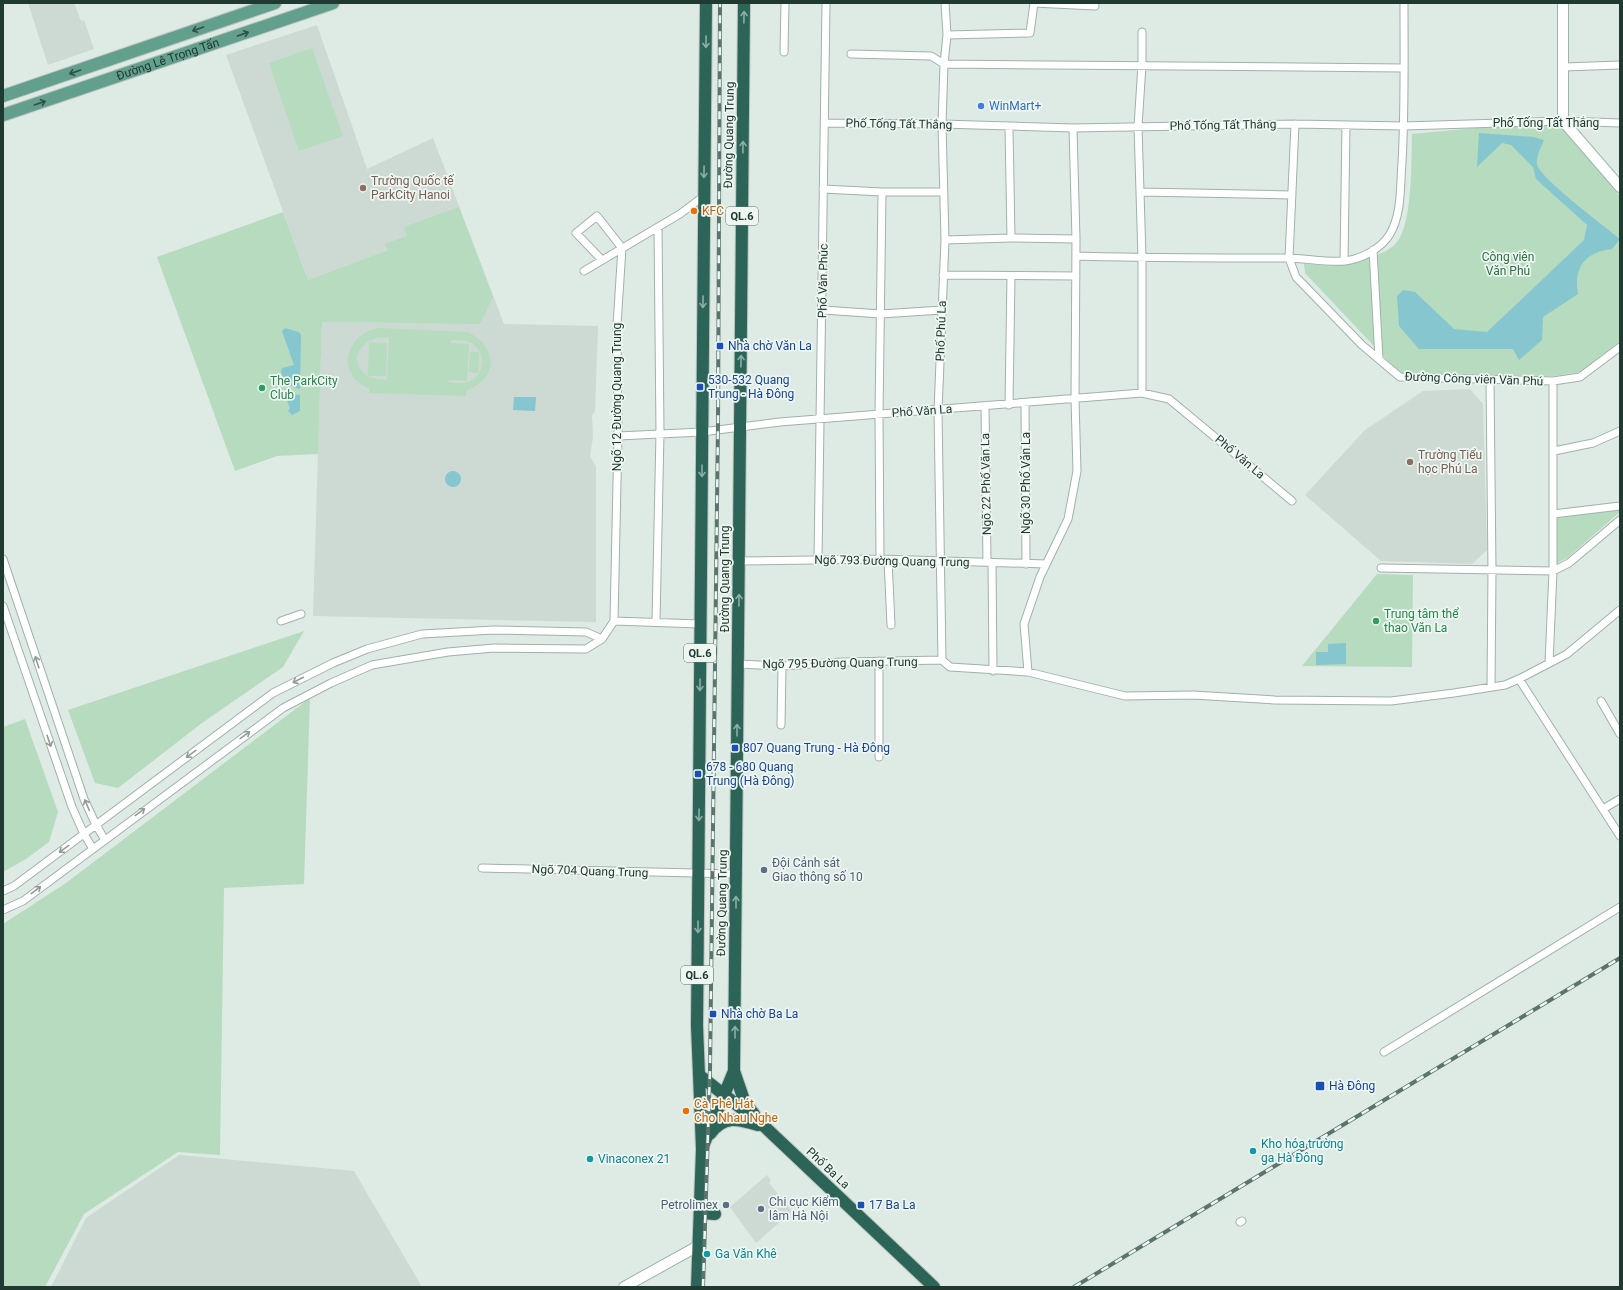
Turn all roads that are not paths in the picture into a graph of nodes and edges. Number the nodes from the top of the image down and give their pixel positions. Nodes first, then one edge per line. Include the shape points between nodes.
1 (275, 3) edge
2 (333, 3) edge
3 (706, 3) edge
4 (744, 3) edge
5 (784, 3) edge
6 (826, 3) edge
7 (945, 3) edge
8 (1404, 3) edge
9 (1563, 3) edge
10 (1095, 6) dead end
11 (1142, 32) dead end
12 (947, 35) junction
13 (784, 52) dead end
14 (851, 54) dead end
15 (944, 64) junction
16 (1142, 65) junction
17 (1620, 66) edge
18 (1564, 67) junction
19 (1404, 68) junction
20 (3, 96) edge
21 (3, 115) edge
22 (1563, 121) junction
23 (825, 123) junction
24 (1620, 123) edge
25 (942, 124) junction
26 (1296, 124) junction
27 (1346, 125) junction
28 (1138, 126) junction
29 (1404, 126) junction
30 (1009, 127) junction
31 (1073, 128) junction
32 (1620, 188) edge
33 (823, 189) junction
34 (882, 192) junction
35 (943, 192) junction
36 (1140, 192) junction
37 (1292, 195) junction
38 (704, 196) junction
39 (658, 228) junction
40 (1011, 238) junction
41 (1076, 239) junction
42 (944, 240) junction
43 (622, 248) junction
44 (1373, 250) junction
45 (1076, 256) junction
46 (1142, 258) junction
47 (1289, 258) junction
48 (602, 260) junction
49 (1344, 261) junction
50 (584, 271) dead end
51 (943, 275) junction
52 (1011, 276) junction
53 (1076, 276) junction
54 (823, 310) junction
55 (942, 310) junction
56 (881, 314) junction
57 (1620, 347) edge
58 (1379, 359) junction
59 (1490, 380) junction
60 (1553, 381) junction
61 (1142, 393) junction
62 (1075, 399) junction
63 (1025, 403) junction
64 (1009, 404) junction
65 (985, 406) junction
66 (938, 410) junction
67 (879, 415) junction
68 (819, 419) junction
69 (740, 428) junction
70 (1620, 431) edge
71 (702, 432) junction
72 (660, 433) junction
73 (618, 436) junction
74 (1554, 451) junction
75 (1292, 501) dead end
76 (1620, 506) edge
77 (1553, 514) junction
78 (1620, 520) edge
79 (3, 559) edge
80 (880, 559) junction
81 (818, 560) junction
82 (888, 560) junction
83 (739, 561) junction
84 (941, 561) junction
85 (990, 562) junction
86 (1026, 564) junction
87 (1046, 564) junction
88 (1381, 568) dead end
89 (1492, 571) junction
90 (1553, 571) junction
91 (3, 606) edge
92 (1620, 610) edge
93 (301, 614) dead end
94 (282, 620) dead end
95 (614, 621) junction
96 (656, 622) junction
97 (700, 624) junction
98 (891, 625) dead end
99 (602, 639) junction
100 (942, 660) junction
101 (879, 661) junction
102 (738, 664) junction
103 (1549, 664) junction
104 (782, 666) junction
105 (993, 671) junction
106 (1028, 672) junction
107 (1519, 680) junction
108 (1491, 687) junction
109 (1601, 701) dead end
110 (781, 724) dead end
111 (1620, 734) edge
112 (879, 757) dead end
113 (1620, 799) edge
114 (1603, 809) junction
115 (96, 825) junction
116 (84, 834) junction
117 (1620, 836) edge
118 (105, 840) junction
119 (93, 848) junction
120 (482, 868) dead end
121 (698, 874) junction
122 (736, 874) junction
123 (3, 891) edge
124 (1620, 907) edge
125 (3, 910) edge
126 (1384, 1052) dead end
127 (734, 1071) junction
128 (699, 1075) junction
129 (724, 1096) junction
130 (765, 1127) junction
131 (702, 1149) junction
132 (700, 1213) junction
133 (715, 1214) dead end
134 (698, 1246) junction
135 (624, 1287) edge
136 (697, 1287) edge
137 (934, 1287) edge

1 -> 20 main road, Đường Lê Trọng Tấn
21 -> 2 main road, Đường Lê Trọng Tấn
3 -> 38 highway, Đường Quang Trung / QL.6
69 -> 4 highway, Đường Quang Trung / QL.6
5 - 13 street
6 - 23 street, Phố Văn Phúc
7 - 12 street, Phố Phú La
8 - 19 street
9 - 18 street
10 - 12 street via 1034,3 1030,33
11 - 16 street
12 - 15 street, Phố Phú La
14 - 15 street via 931,56
15 - 16 street
15 - 25 street, Phố Phú La
16 - 19 street
16 - 28 street
17 - 18 street
18 - 22 street
19 - 29 street
22 - 24 street, Phố Tống Tất Thắng
22 - 29 street, Phố Tống Tất Thắng
22 - 32 street
23 - 25 street, Phố Tống Tất Thắng
23 - 33 street, Phố Văn Phúc
25 - 30 street, Phố Tống Tất Thắng
25 - 35 street, Phố Phú La
26 - 27 street, Phố Tống Tất Thắng
26 - 28 street, Phố Tống Tất Thắng
26 - 37 street, Đường Công viên Văn Phú
27 - 29 street, Phố Tống Tất Thắng
27 - 49 street
28 - 31 street, Phố Tống Tất Thắng
28 - 36 street
29 - 44 street via 1397,220 1389,236
30 - 31 street, Phố Tống Tất Thắng
30 - 40 street
31 - 41 street
33 - 34 street
33 - 54 street, Phố Văn Phúc
34 - 35 street
34 - 56 street
35 - 42 street, Phố Phú La
36 - 37 street
36 - 46 street
37 - 47 street, Đường Công viên Văn Phú
38 - 39 street
38 -> 71 highway, Đường Quang Trung / QL.6
39 - 43 street
39 - 72 street
40 - 41 street
40 - 42 street
41 - 45 street
42 - 51 street, Phố Phú La
43 - 48 street
43 - 48 street via 598,216 576,233
43 - 73 street, Ngõ 12 Đường Quang Trung via 616,325
44 - 49 street via 1362,257
44 - 58 street
45 - 46 street
45 - 53 street
46 - 47 street
46 - 61 street
47 - 49 street
47 - 58 street, Đường Công viên Văn Phú via 1296,278
48 - 50 street
51 - 52 street
51 - 55 street, Phố Phú La
52 - 53 street
52 - 64 street
53 - 62 street
54 - 56 street
54 - 68 street, Phố Văn Phúc
55 - 56 street
55 - 66 street, Phố Phú La
56 - 67 street
57 - 60 street, Đường Công viên Văn Phú via 1580,377
58 - 59 street, Đường Công viên Văn Phú via 1400,377
59 - 60 street, Đường Công viên Văn Phú
59 - 89 street
60 - 74 street
61 - 62 street, Phố Văn La
61 - 75 street, Phố Văn La via 1169,399
62 - 63 street, Phố Văn La
62 - 87 street via 1076,477 1068,519
63 - 64 street, Phố Văn La
63 - 86 street, Ngõ 30 Phố Văn La
64 - 65 street, Phố Văn La
65 - 66 street, Phố Văn La
65 - 85 street, Ngõ 22 Phố Văn La
66 - 67 street, Phố Văn La
66 - 84 street, Phố Phú La
67 - 68 street, Phố Văn La
67 - 80 street
68 - 69 street, Phố Văn La
68 - 81 street, Phố Văn Phúc
69 - 71 street, Phố Văn La
69 - 83 highway, Đường Quang Trung / QL.6
70 - 74 street via 1593,443
71 - 72 street, Phố Văn La
71 -> 97 highway, Đường Quang Trung / QL.6
72 - 73 street, Phố Văn La
72 - 96 street
73 - 95 street, Ngõ 12 Đường Quang Trung
74 - 77 street
76 - 77 street
77 - 90 street
78 - 90 street via 1569,563
115 -> 79 street via 84,799
80 - 81 street, Ngõ 793 Đường Quang Trung
80 - 82 street, Ngõ 793 Đường Quang Trung
81 - 83 street, Ngõ 793 Đường Quang Trung
82 - 84 street, Ngõ 793 Đường Quang Trung
82 - 98 street
102 -> 83 highway, Đường Quang Trung / QL.6
84 - 85 street, Ngõ 793 Đường Quang Trung
84 - 100 street, Phố Phú La
85 - 86 street, Ngõ 793 Đường Quang Trung
85 - 105 street, Ngõ 22 Phố Văn La
86 - 87 street, Ngõ 793 Đường Quang Trung
87 - 106 street via 1024,624
88 - 89 street
89 - 90 street
89 - 108 street
90 - 103 street
91 -> 116 street
92 - 103 street via 1567,654
93 - 94 street
95 - 96 street
95 - 99 street
96 - 97 street
97 -> 121 highway, Đường Quang Trung / QL.6
99 -> 115 street via 586,632 494,630 422,634 367,649 273,693
118 -> 99 street via 283,708 372,665 494,648 586,648
100 - 101 street, Ngõ 795 Đường Quang Trung
100 - 105 street via 950,667
101 - 104 street, Ngõ 795 Đường Quang Trung
101 - 112 street
102 - 104 street, Ngõ 795 Đường Quang Trung
122 -> 102 highway, Đường Quang Trung / QL.6
103 - 107 street
104 - 110 street
105 - 106 street
106 - 108 street via 1125,696 1193,695 1275,700 1391,700
107 - 108 street
107 - 114 street
109 - 111 street
113 - 114 street
114 - 117 street
115 - 116 street
115 - 118 street
116 - 119 street
116 -> 123 street via 14,886
118 - 119 street
125 -> 119 street via 23,900
120 - 121 street, Ngõ 704 Quang Trung
121 - 122 street, Ngõ 704 Quang Trung
121 -> 128 highway, Đường Quang Trung / QL.6
127 -> 122 highway, Đường Quang Trung / QL.6
124 - 126 street
127 - 129 highway, Đường Quang Trung / QL.6
127 - 130 highway via 745,1104
128 - 129 highway, Phố Ba La
128 - 131 highway, Đường Quang Trung / QL.6
129 - 130 highway, Phố Ba La
129 - 131 highway, Đường Quang Trung / QL.6
130 - 131 highway via 742,1120 723,1122 717,1125
130 - 137 highway, Phố Ba La
131 - 132 highway, Đường Quang Trung / QL.6
132 - 133 highway
132 - 134 highway, Đường Quang Trung / QL.6
134 - 135 street
134 - 136 highway, Đường Quang Trung / QL.6

